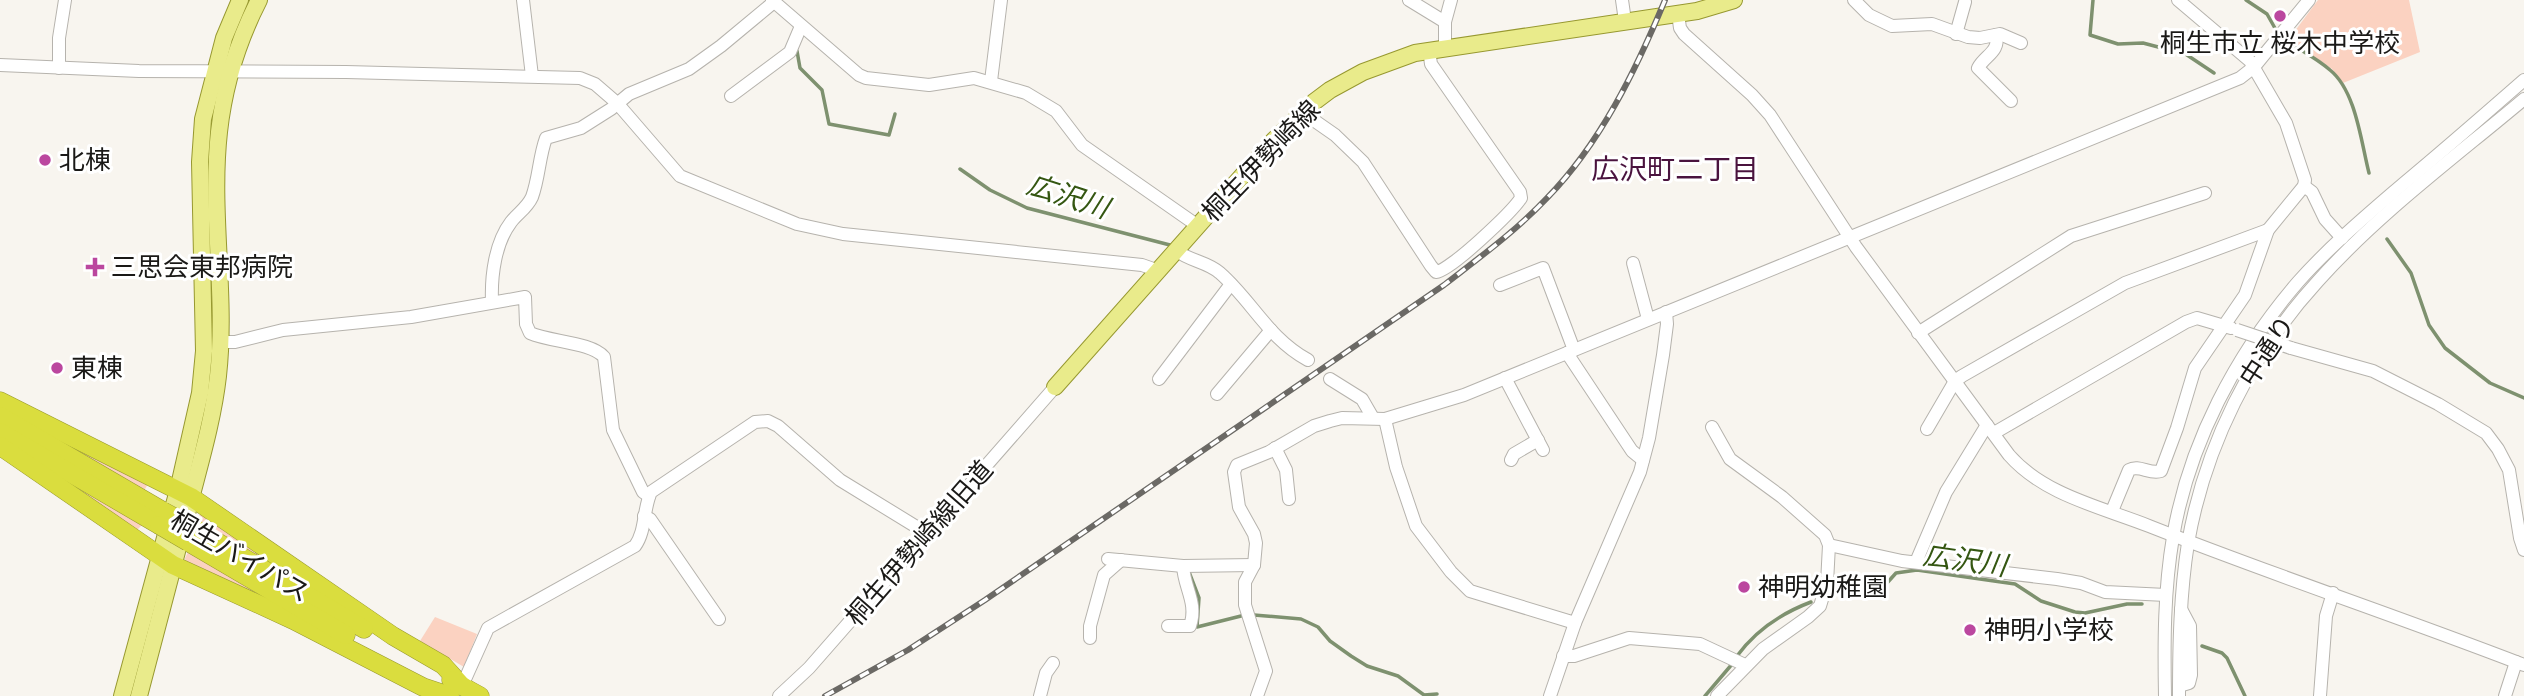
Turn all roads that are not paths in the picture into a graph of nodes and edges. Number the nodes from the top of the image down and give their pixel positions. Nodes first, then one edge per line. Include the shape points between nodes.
1 (65, 0) edge
2 (240, 0) edge
3 (259, 0) edge
4 (523, 0) edge
5 (1001, 0) edge
6 (1409, 0) edge
7 (1451, 0) edge
8 (1622, 0) edge
9 (1734, 0) edge
10 (1854, 0) edge
11 (2178, 0) edge
12 (2309, 0) edge
13 (776, 2) edge
14 (1965, 2) dead end
15 (1678, 14) junction
16 (1625, 21) junction
17 (1445, 22) junction
18 (801, 26) junction
19 (1956, 34) junction
20 (1996, 35) junction
21 (2021, 43) dead end
22 (1437, 49) junction
23 (0, 65) edge
24 (2254, 67) junction
25 (59, 68) junction
26 (231, 71) junction
27 (214, 72) junction
28 (532, 76) junction
29 (2524, 80) edge
30 (991, 81) junction
31 (732, 96) dead end
32 (2524, 99) edge
33 (2011, 101) dead end
34 (617, 103) junction
35 (1302, 112) junction
36 (2304, 186) junction
37 (2205, 193) dead end
38 (1198, 226) junction
39 (2268, 230) junction
40 (1850, 238) junction
41 (2342, 238) junction
42 (1177, 251) junction
43 (1633, 263) dead end
44 (1159, 271) junction
45 (1231, 284) junction
46 (1500, 285) dead end
47 (492, 301) junction
48 (1666, 312) junction
49 (1648, 319) junction
50 (2231, 328) junction
51 (1271, 330) junction
52 (1918, 333) junction
53 (220, 342) junction
54 (1571, 351) junction
55 (1308, 360) dead end
56 (1330, 379) dead end
57 (1505, 379) junction
58 (1159, 380) dead end
59 (1955, 381) junction
60 (1055, 387) joint
61 (1217, 394) dead end
62 (0, 401) edge
63 (0, 416) edge
64 (1379, 418) junction
65 (1712, 428) dead end
66 (1927, 429) dead end
67 (1990, 429) junction
68 (0, 432) edge
69 (0, 446) edge
70 (1275, 448) junction
71 (1511, 460) dead end
72 (1643, 460) junction
73 (184, 493) junction
74 (649, 496) junction
75 (1289, 499) dead end
76 (2112, 511) junction
77 (644, 516) junction
78 (161, 518) junction
79 (928, 534) junction
80 (2173, 535) junction
81 (2189, 542) junction
82 (1829, 545) junction
83 (2524, 550) edge
84 (166, 561) junction
85 (1916, 562) junction
86 (1254, 565) junction
87 (1183, 566) junction
88 (2333, 593) junction
89 (2166, 595) junction
90 (719, 619) dead end
91 (1575, 623) junction
92 (1168, 626) dead end
93 (1090, 638) dead end
94 (1563, 656) junction
95 (1737, 661) junction
96 (1053, 663) dead end
97 (2520, 663) edge
98 (2179, 691) edge
99 (454, 693) edge
100 (122, 696) edge
101 (139, 696) edge
102 (480, 696) edge
103 (779, 696) edge
104 (1040, 696) edge
105 (1256, 696) edge
106 (1550, 696) edge
107 (1717, 696) edge
108 (2165, 696) edge
109 (2320, 696) edge
110 (2505, 696) edge

1 - 25 street
2 - 27 main road
3 - 26 main road
4 - 28 street
5 - 30 street
6 - 17 street
7 - 17 street
8 - 16 street
9 - 15 main road, 桐生伊勢崎線
10 - 19 street via 1886,24 1933,23
11 - 24 street
12 - 24 street
13 - 18 street
13 - 34 street via 701,62
14 - 19 street
15 - 16 main road, 桐生伊勢崎線
15 - 40 street via 1684,34 1770,115
16 - 22 main road, 桐生伊勢崎線
17 - 22 street
18 - 30 street via 866,78 923,85 974,78
18 - 31 street via 790,52
19 - 20 street
20 - 21 street
20 - 33 street via 1995,50 1978,68
22 - 35 main road, 桐生伊勢崎線 via 1363,72
22 - 35 street via 1431,64 1521,198 1442,271 1436,272 1363,162
23 - 25 street
24 - 36 street via 2286,123
24 - 40 street via 2228,83
25 - 27 street
26 - 27 street
26 - 28 street
26 - 53 main road via 217,161
27 - 73 main road via 203,118 200,162 203,371
28 - 34 street via 585,79
29 - 41 street, 中通り
30 - 38 street via 1026,93 1056,111 1082,145
32 - 81 street, 中通り via 2368,233 2291,313 2253,366 2228,417 2204,479
34 - 44 street via 680,176 797,223 843,234 1142,265
34 - 47 street via 580,128 546,138 532,195 505,231 498,250
35 - 38 main road, 桐生伊勢崎線
36 - 39 street
36 - 41 street
37 - 52 street via 2071,236
38 - 42 main road, 桐生伊勢崎線
39 - 50 street
39 - 59 street via 2124,283
40 - 48 street
40 - 52 street
41 - 80 street, 中通り via 2299,281 2241,361 2196,453
42 - 44 main road, 桐生伊勢崎線
42 - 45 street via 1215,269
43 - 49 street
44 - 60 main road, 桐生伊勢崎線
45 - 51 street
45 - 58 street
46 - 54 street via 1543,268
47 - 53 street via 411,317 283,330
47 - 74 street via 525,297 530,332 595,349 604,357 613,430
48 - 49 street
48 - 72 street
49 - 54 street
50 - 67 street via 2197,318 2186,321
50 - 76 street via 2195,368 2161,471 2129,470
50 - 83 street, bridge via 2373,371 2486,433 2509,470
51 - 55 street
51 - 61 street
52 - 59 street
53 - 73 main road via 216,395
54 - 57 street
54 - 72 street via 1632,451
56 - 64 street via 1362,399
57 - 64 street
57 - 71 street via 1540,445 1514,454
59 - 66 street
59 - 67 street
60 - 79 street, 桐生伊勢崎線旧道
62 - 73 highway
63 - 78 highway, 桐生バイパス
64 - 70 street via 1330,421
64 - 91 street via 1416,526 1451,572 1470,591
65 - 82 street via 1730,459 1783,496 1825,535
67 - 76 street via 2021,468 2038,481
67 - 85 street via 1946,492
68 - 78 highway, 桐生バイパス
69 - 84 highway
70 - 75 street via 1286,470
70 - 86 street via 1235,468 1239,507 1256,543
72 - 91 street
73 - 84 main road
73 - 99 highway via 393,636 443,665
74 - 77 street
74 - 79 street via 746,426 768,421 840,480
76 - 80 street
77 - 90 street
77 - 99 street via 635,546 488,628
78 - 99 highway, 桐生バイパス, bridge
79 - 103 street, 桐生伊勢崎線旧道
80 - 81 street
80 - 89 street, 中通り
81 - 88 street
81 - 98 street, 中通り
82 - 85 street
82 - 95 street via 1827,583 1820,606 1763,649
84 - 99 highway via 423,687
84 - 100 main road
84 - 101 main road
85 - 89 street via 2057,579 2105,592
86 - 87 street
86 - 105 street via 1245,582 1245,605 1266,671
87 - 92 street via 1194,604 1193,619 1190,626
87 - 93 street via 1115,560 1104,575
88 - 97 street
88 - 109 street via 2326,616
89 - 108 street, 中通り
91 - 94 street
94 - 95 street via 1629,638 1700,644
94 - 106 street
95 - 107 street
96 - 104 street
97 - 110 street
99 - 102 highway, 桐生バイパス

